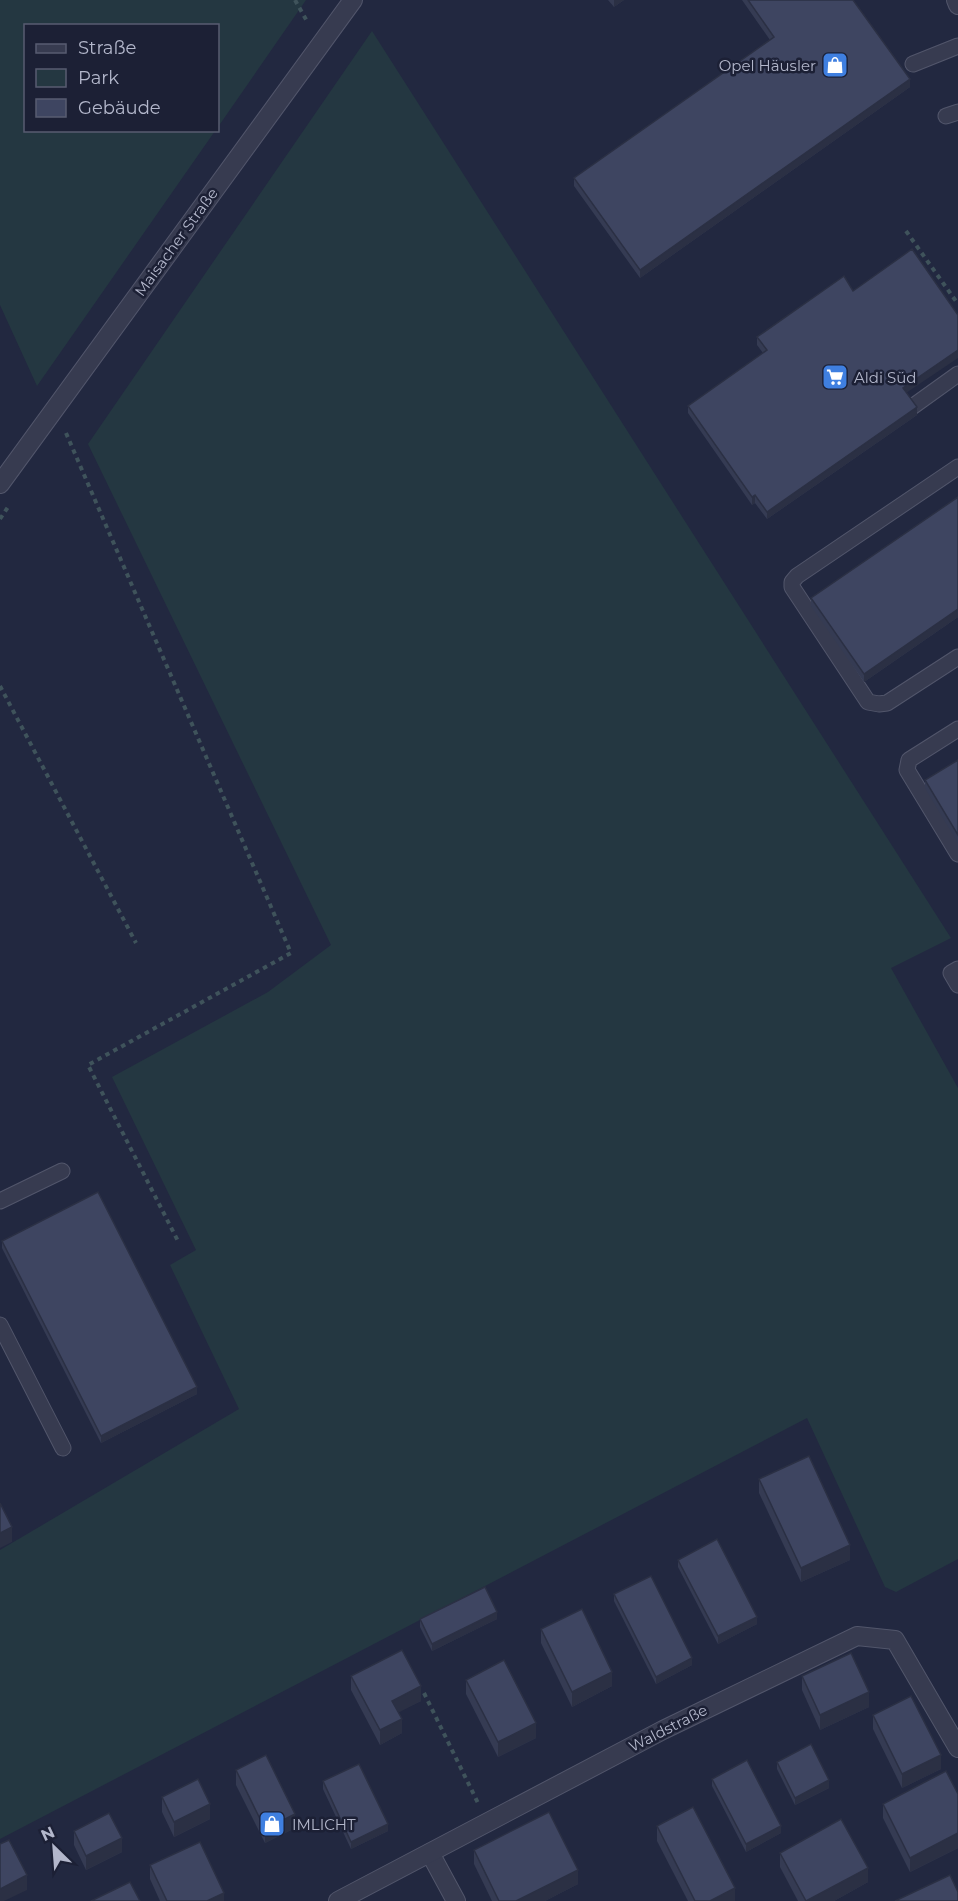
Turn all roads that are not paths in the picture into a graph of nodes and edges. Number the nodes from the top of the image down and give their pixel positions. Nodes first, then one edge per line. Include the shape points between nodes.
1 (353, 0) edge
2 (956, 0) edge
3 (958, 5) edge
4 (958, 46) edge
5 (914, 64) dead end
6 (958, 374) edge
7 (912, 407) edge
8 (958, 467) edge
9 (0, 484) edge
10 (958, 657) edge
11 (958, 729) edge
12 (958, 854) edge
13 (958, 969) edge
14 (958, 986) edge
15 (62, 1171) dead end
16 (0, 1201) edge
17 (0, 1325) edge
18 (63, 1448) dead end
19 (958, 1748) edge
20 (430, 1853) junction
21 (338, 1901) edge
22 (456, 1901) edge

1 - 9 street, Maisacher Straße
2 - 3 street
4 - 5 lane
6 - 7 lane
8 - 10 lane via 792,582 868,702 887,702
11 - 12 lane via 909,760 907,770
13 - 14 lane via 951,973
15 - 16 lane
17 - 18 lane
19 - 20 street, Waldstraße via 895,1640 857,1636 663,1730
20 - 21 street, Waldstraße
20 - 22 street

